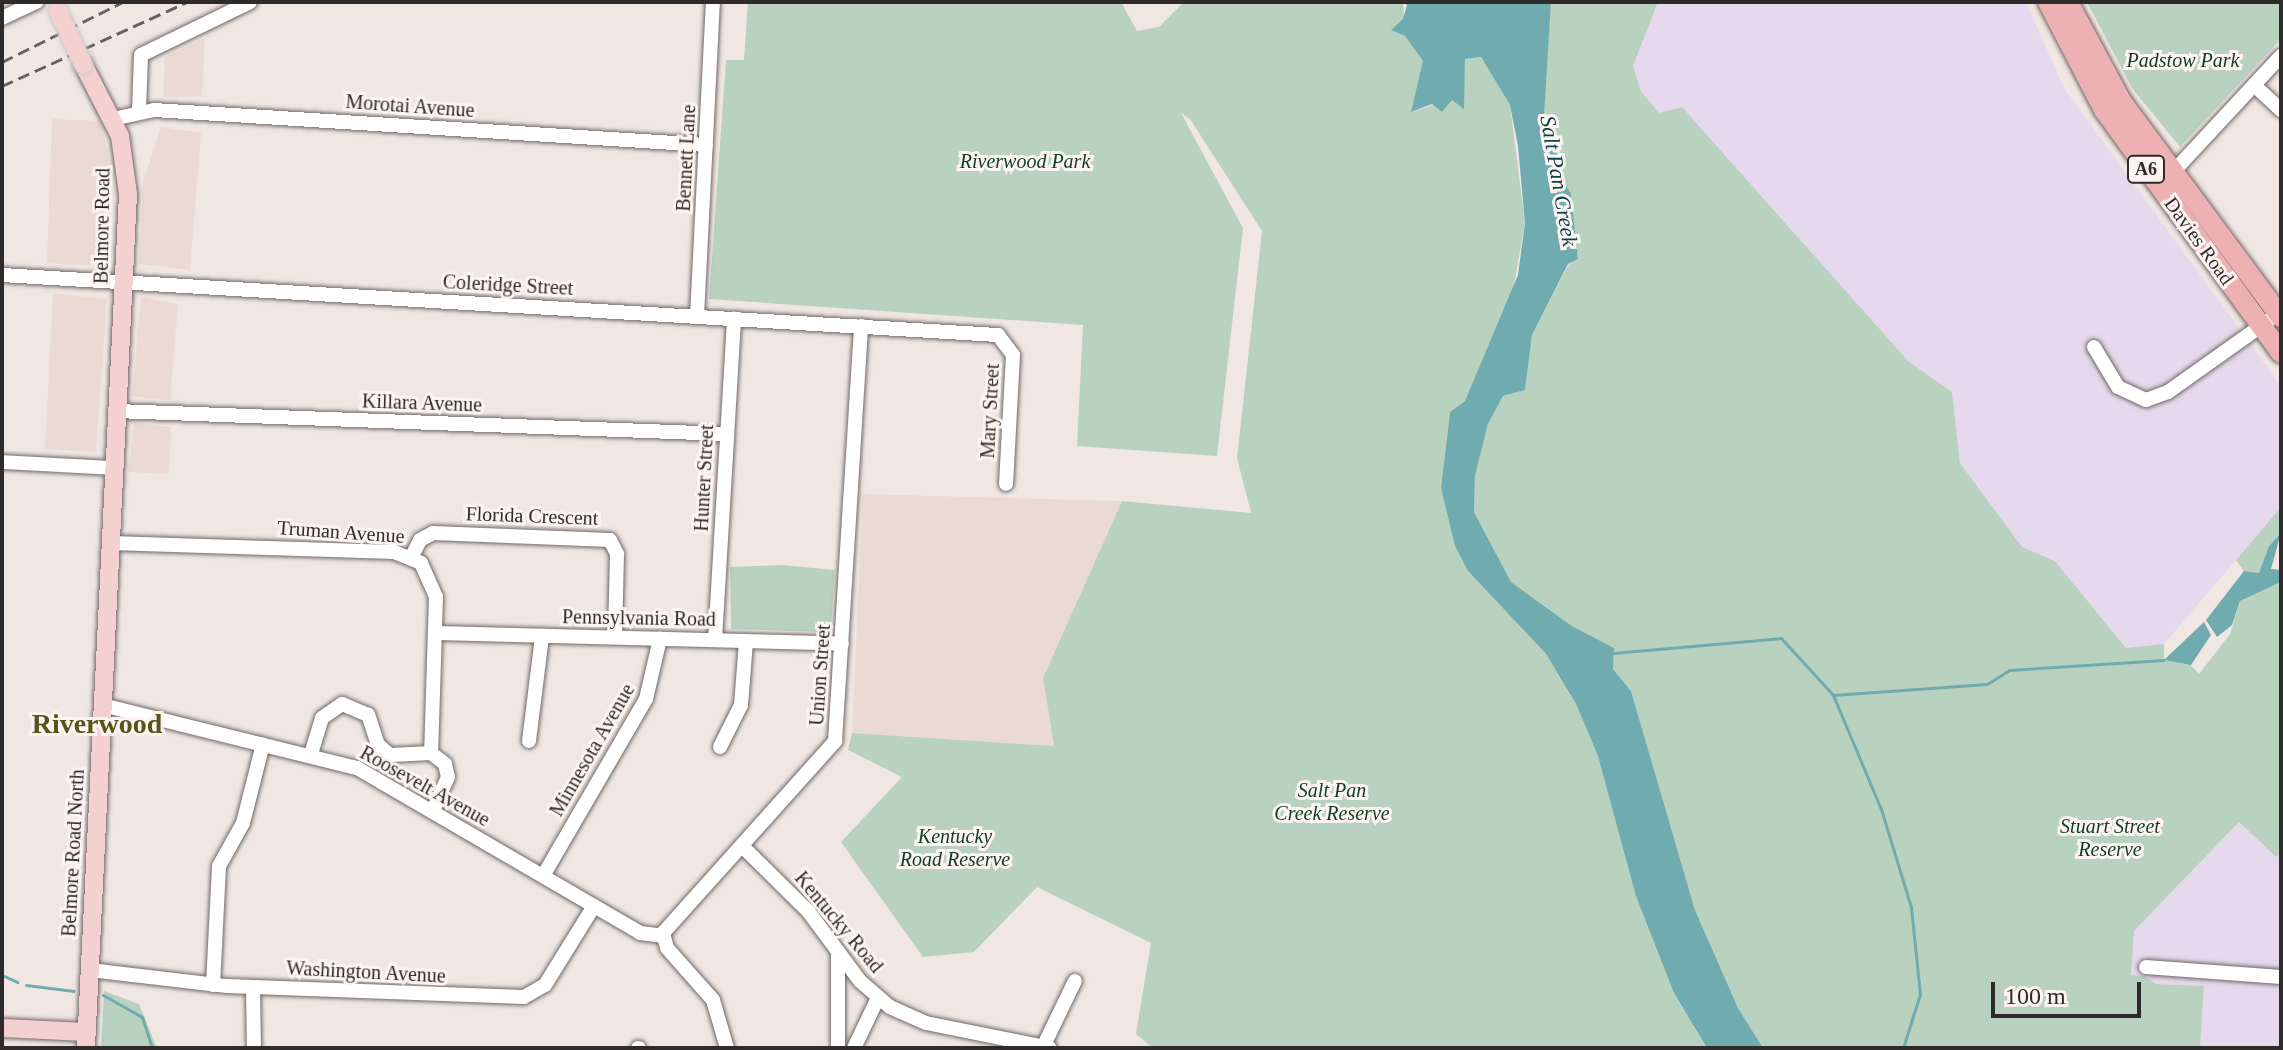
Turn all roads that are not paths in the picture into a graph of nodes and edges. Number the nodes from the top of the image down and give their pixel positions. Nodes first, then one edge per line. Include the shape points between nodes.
1 (36, 2) edge
2 (250, 2) edge
3 (713, 2) edge
4 (2048, 2) edge
5 (2068, 2) edge
6 (56, 6) edge
7 (2, 18) edge
8 (2281, 56) edge
9 (2254, 85) junction
10 (139, 110) junction
11 (2281, 110) edge
12 (113, 119) junction
13 (706, 145) junction
14 (2174, 171) junction
15 (2218, 267) junction
16 (2, 275) edge
17 (123, 282) junction
18 (2279, 315) edge
19 (697, 316) junction
20 (734, 319) junction
21 (861, 326) junction
22 (2261, 326) junction
23 (1008, 342) joint
24 (2094, 347) dead end
25 (2281, 353) edge
26 (116, 411) junction
27 (727, 434) junction
28 (2, 462) edge
29 (113, 468) junction
30 (1006, 484) dead end
31 (110, 543) junction
32 (412, 556) junction
33 (435, 633) junction
34 (542, 636) junction
35 (615, 637) junction
36 (660, 639) junction
37 (715, 640) junction
38 (746, 641) junction
39 (842, 644) junction
40 (102, 705) junction
41 (529, 741) dead end
42 (263, 744) junction
43 (720, 747) dead end
44 (431, 753) junction
45 (311, 755) junction
46 (433, 810) junction
47 (742, 846) junction
48 (543, 876) junction
49 (566, 890) junction
50 (594, 906) junction
51 (582, 928) junction
52 (663, 936) junction
53 (838, 952) junction
54 (2146, 967) dead end
55 (90, 970) junction
56 (2281, 977) edge
57 (1075, 981) dead end
58 (213, 985) junction
59 (253, 987) junction
60 (878, 998) junction
61 (2, 1028) edge
62 (86, 1040) edge
63 (1047, 1047) edge
64 (254, 1048) edge
65 (727, 1048) edge
66 (838, 1048) edge
67 (854, 1048) edge

1 - 7 street
2 - 10 street via 141,55
3 - 13 street, Bennett Lane
4 - 15 highway, Davies Road / A6 via 2104,110
5 - 14 highway, Davies Road / A6 via 2108,80
6 - 12 main road, Belmore Road, bridge
8 - 9 street
9 - 11 street
9 - 14 street
10 - 12 street, Morotai Avenue
10 - 13 street, Morotai Avenue
12 - 17 main road, Belmore Road via 128,180
13 - 19 street, Bennett Lane
14 - 15 highway via 2175,189 2208,235
14 - 18 highway, Davies Road / A6
15 - 22 highway, Davies Road / A6
16 - 17 street, Coleridge Street
17 - 19 street, Coleridge Street
17 - 26 main road, Belmore Road
18 - 22 street
19 - 20 street, Coleridge Street
20 - 21 street, Coleridge Street
20 - 27 street, Hunter Street
21 - 23 street, Coleridge Street via 990,334
21 - 39 street, Union Street
22 - 24 street via 2168,392 2146,400 2118,387
22 - 25 highway, Davies Road / A6
23 - 30 street, Mary Street via 1013,364
26 - 27 street, Killara Avenue
26 - 29 main road, Belmore Road
27 - 37 street, Hunter Street
28 - 29 street
29 - 31 main road, Belmore Road North
31 - 32 street, Truman Avenue
31 - 40 main road, Belmore Road North
32 - 33 street, Truman Avenue via 434,583
32 - 35 street, Florida Crescent via 420,540 433,533 610,540 617,554
33 - 34 street, Pennsylvania Road
33 - 44 street, Truman Avenue
34 - 35 street, Pennsylvania Road
34 - 41 street
35 - 36 street, Pennsylvania Road
36 - 37 street, Pennsylvania Road
36 - 48 street, Minnesota Avenue via 646,699
37 - 38 street, Pennsylvania Road
38 - 39 street, Pennsylvania Road
38 - 43 street via 743,698 732,732
39 - 47 street, Union Street via 832,747
40 - 42 street, Roosevelt Avenue
40 - 55 main road, Belmore Road North
42 - 45 street, Roosevelt Avenue
42 - 58 street via 243,823 220,859
44 - 45 street via 390,755 378,745 368,715 342,704 322,718
44 - 46 street, Truman Avenue via 445,764 448,777
45 - 46 street, Roosevelt Avenue via 357,768
46 - 48 street, Roosevelt Avenue
47 - 52 street, Union Street
47 - 53 street, Kentucky Road via 808,911
48 - 49 street, Roosevelt Avenue
49 - 50 street, Roosevelt Avenue
49 - 51 street via 580,909
50 - 51 street, Washington Avenue
50 - 52 street, Roosevelt Avenue via 640,933
51 - 59 street, Washington Avenue via 545,985 524,997
52 - 65 street via 713,1000
53 - 60 street, Kentucky Road
53 - 66 street
54 - 56 street
55 - 58 street, Washington Avenue
55 - 62 main road, Belmore Road North
57 - 63 street
58 - 59 street, Washington Avenue
59 - 64 street
60 - 63 street, Kentucky Road via 926,1023
60 - 67 street
61 - 62 main road

